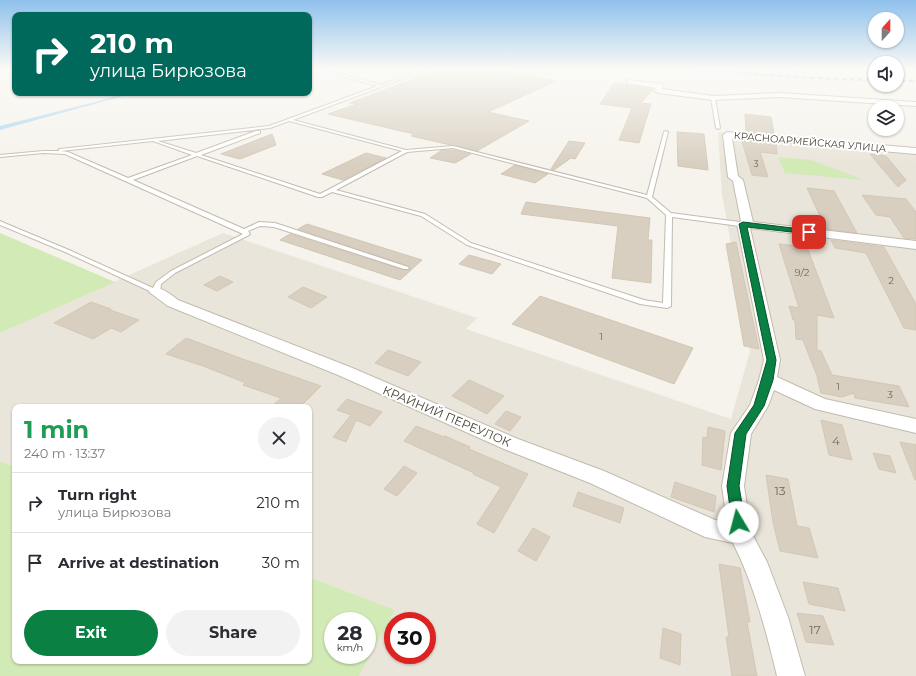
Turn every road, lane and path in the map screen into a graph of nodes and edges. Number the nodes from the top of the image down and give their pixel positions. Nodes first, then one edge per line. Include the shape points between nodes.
1 (340, 102) edge
2 (714, 102) edge
3 (879, 102) edge
4 (916, 104) edge
5 (289, 120) junction
6 (270, 127) junction
7 (718, 128) dead end
8 (666, 132) dead end
9 (152, 140) junction
10 (406, 151) junction
11 (916, 151) edge
12 (43, 152) junction
13 (197, 155) junction
14 (0, 156) edge
15 (129, 180) junction
16 (332, 190) junction
17 (649, 197) junction
18 (669, 215) junction
19 (0, 222) edge
20 (746, 225) junction
21 (244, 230) junction
22 (916, 245) edge
23 (406, 268) dead end
24 (156, 292) junction
25 (768, 380) junction
26 (916, 426) edge
27 (740, 534) junction
28 (790, 676) edge

1 - 5 lane
2 - 7 lane
3 - 4 street
5 - 6 lane
5 - 10 lane
6 - 9 lane
6 - 13 lane
8 - 17 lane
9 - 12 lane
9 - 13 lane
10 - 16 lane
10 - 17 lane via 453,147
11 - 20 street, КРАСНОАРМЕЙСКАЯ УЛИЦА via 727,135 733,176 738,180
12 - 14 lane
12 - 15 lane via 66,153
13 - 15 lane
13 - 16 lane via 320,196
15 - 21 lane
16 - 18 lane via 423,215 469,244 643,302 667,306
17 - 18 lane
18 - 20 lane
19 - 24 lane
20 - 22 street
20 - 25 street via 772,360
21 - 23 lane via 259,224 275,225
21 - 24 lane via 247,234 173,272 158,283
24 - 27 street, КРАЙНИЙ ПЕРЕУЛОК via 173,303 344,371 512,444 597,477 713,530
25 - 26 street via 821,404
25 - 27 street via 759,406 741,433 733,486
27 - 28 street via 755,562 775,617

